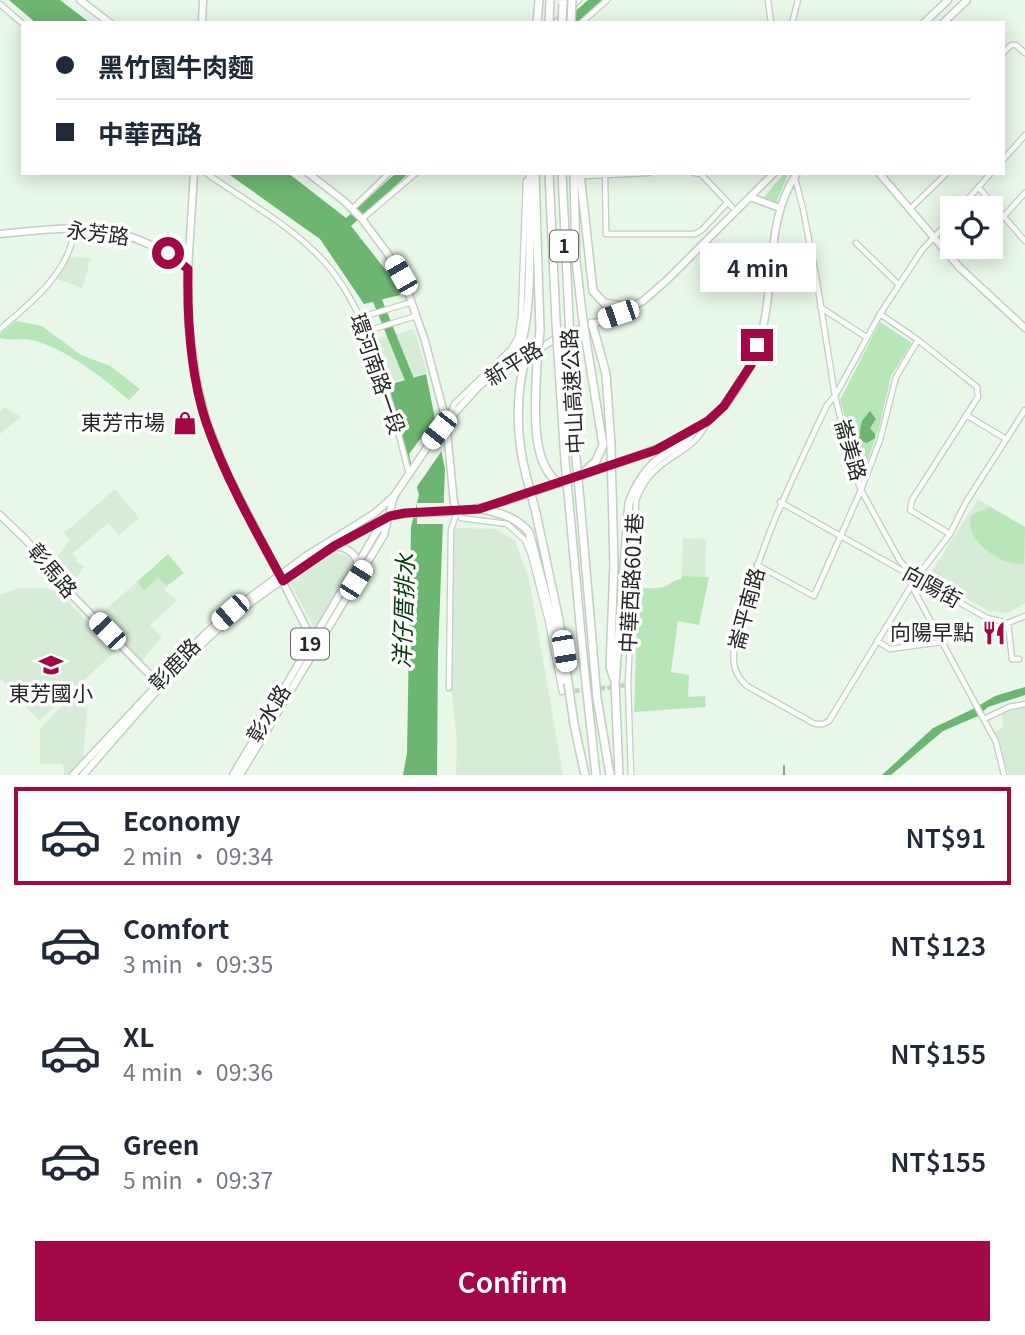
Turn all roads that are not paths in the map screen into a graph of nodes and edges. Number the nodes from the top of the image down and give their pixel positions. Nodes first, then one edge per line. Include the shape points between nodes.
1 (80, 0) edge
2 (204, 0) edge
3 (539, 0) edge
4 (550, 0) edge
5 (572, 0) edge
6 (579, 0) edge
7 (607, 0) edge
8 (768, 0) edge
9 (798, 0) edge
10 (948, 0) edge
11 (967, 0) edge
12 (563, 2) edge
13 (0, 4) edge
14 (549, 19) edge
15 (107, 21) edge
16 (202, 21) edge
17 (537, 21) edge
18 (557, 21) edge
19 (562, 21) edge
20 (571, 21) edge
21 (583, 21) edge
22 (771, 21) edge
23 (793, 21) edge
24 (926, 21) edge
25 (945, 21) edge
26 (21, 22) edge
27 (1005, 50) edge
28 (1025, 54) edge
29 (1025, 135) edge
30 (1005, 158) edge
31 (194, 175) edge
32 (209, 175) edge
33 (311, 175) edge
34 (387, 175) edge
35 (414, 175) edge
36 (528, 175) edge
37 (528, 175) edge
38 (536, 175) edge
39 (549, 175) edge
40 (562, 175) edge
41 (574, 175) edge
42 (583, 175) edge
43 (605, 175) edge
44 (702, 175) edge
45 (772, 175) edge
46 (795, 175) edge
47 (795, 175) edge
48 (881, 175) edge
49 (945, 175) edge
50 (989, 175) edge
51 (979, 188) junction
52 (1025, 193) edge
53 (971, 196) edge
54 (751, 197) junction
55 (353, 208) junction
56 (780, 208) junction
57 (909, 211) junction
58 (1004, 216) junction
59 (362, 219) junction
60 (74, 228) junction
61 (940, 231) edge
62 (0, 234) edge
63 (933, 238) junction
64 (1025, 242) edge
65 (856, 243) dead end
66 (188, 269) junction
67 (899, 285) junction
68 (412, 302) junction
69 (820, 306) junction
70 (632, 308) junction
71 (880, 314) junction
72 (416, 316) junction
73 (362, 317) junction
74 (592, 323) junction
75 (1025, 328) edge
76 (0, 329) edge
77 (367, 331) junction
78 (866, 337) junction
79 (918, 340) junction
80 (527, 354) junction
81 (480, 385) junction
82 (835, 396) junction
83 (1025, 410) edge
84 (966, 415) junction
85 (447, 419) junction
86 (708, 421) junction
87 (695, 428) junction
88 (1006, 439) junction
89 (409, 474) junction
90 (580, 476) junction
91 (559, 483) junction
92 (861, 489) junction
93 (394, 496) junction
94 (780, 502) junction
95 (479, 509) junction
96 (458, 511) junction
97 (0, 515) edge
98 (390, 516) junction
99 (950, 534) junction
100 (841, 537) junction
101 (334, 546) junction
102 (358, 565) junction
103 (757, 565) junction
104 (281, 578) junction
105 (916, 578) junction
106 (1025, 616) edge
107 (1008, 624) junction
108 (877, 641) junction
109 (942, 642) junction
110 (314, 644) junction
111 (1019, 659) dead end
112 (162, 683) junction
113 (615, 683) junction
114 (449, 688) dead end
115 (562, 692) dead end
116 (1025, 704) edge
117 (984, 719) junction
118 (574, 724) junction
119 (83, 772) edge
120 (73, 775) edge
121 (233, 775) edge
122 (240, 775) edge
123 (585, 775) edge
124 (596, 775) edge
125 (610, 775) edge
126 (619, 775) edge
127 (631, 775) edge
128 (1004, 775) edge

1 - 15 main road
2 - 16 main road
3 - 17 highway
4 - 14 highway
5 - 20 highway, bridge
6 - 18 street
7 - 21 street
8 - 22 street
9 - 23 street
10 - 24 main road
11 - 25 main road
12 - 19 highway, bridge
13 - 26 street
27 - 28 street via 1016,45
29 - 30 street
31 - 66 main road
32 - 73 street, 環河南路一段 via 316,254
33 - 55 main road
34 - 55 street
35 - 59 street
36 - 81 highway via 525,332 516,351
37 - 85 street via 517,337 508,353 454,404
38 - 91 highway, bridge via 540,330 536,414 541,461
39 - 124 highway, 中山高速公路 / 1, bridge via 565,461
40 - 125 highway, 中山高速公路 / 1, bridge via 576,458 597,698
41 - 90 highway, bridge via 576,261 603,444 596,461
42 - 70 highway via 593,291 604,303
43 - 44 street via 606,234 695,234 729,205
45 - 54 main road, 新平路 / 19
46 - 56 main road, 彰鹿路
47 - 69 street, 崙美路
48 - 57 main road
49 - 57 street
50 - 51 street
51 - 53 street
51 - 58 street
52 - 58 street
54 - 56 main road
54 - 70 main road, 新平路 / 19
55 - 59 main road
56 - 86 main road, 彰鹿路 via 763,326 751,365 724,406
57 - 63 main road
58 - 64 street
59 - 68 main road via 401,275
60 - 62 main road, 永芳路
60 - 66 main road, 永芳路 via 143,240
60 - 76 street via 65,257 50,281
61 - 63 street, 崙平南路
63 - 67 street, 崙平南路
63 - 75 main road
65 - 67 street
66 - 104 main road via 192,355 206,420 226,471
67 - 71 street, 崙平南路
68 - 72 main road
68 - 73 street
69 - 78 street
69 - 82 street, 崙美路
70 - 74 main road, 新平路 / 19
71 - 78 street, 崙平南路
71 - 79 street
72 - 77 street
72 - 85 main road
73 - 77 street, 環河南路一段
74 - 80 main road, 新平路 / 19
74 - 113 highway, bridge via 606,374 611,446 614,564 610,667
77 - 89 street, 環河南路一段
78 - 82 street, 崙平南路
79 - 84 street via 977,387 978,397
79 - 92 street via 896,377 880,440
80 - 81 main road, 新平路 / 19
80 - 118 highway, bridge via 519,402 522,450 567,666
81 - 85 main road, 新平路 / 19
82 - 92 street, 崙美路
82 - 94 street, 崙平南路
83 - 88 street, 崙平南路
84 - 88 street
84 - 99 street via 910,510
85 - 89 main road, 新平路 / 19
85 - 96 main road
86 - 87 main road, 彰鹿路
86 - 127 street, 中華西路601巷 via 694,443 654,469 636,501 628,684
87 - 90 main road, 彰鹿路 via 656,450
87 - 113 highway via 691,437 641,477 629,503
88 - 99 street, 崙平南路
89 - 93 main road, 新平路 / 19
90 - 91 main road, 彰鹿路
91 - 95 main road, 彰鹿路
92 - 100 street
92 - 105 street, 崙美路 via 900,561
93 - 98 main road, 新平路 / 19
93 - 104 main road, 彰鹿路
94 - 100 street, 向陽街
94 - 103 street, 崙平南路
95 - 96 main road, 彰鹿路
95 - 118 highway via 512,517 528,532
96 - 98 main road, 彰鹿路
96 - 114 street via 451,530
96 - 115 street via 461,518 507,524 525,540
97 - 112 main road, 彰馬路 via 68,591
98 - 101 main road, 彰鹿路
98 - 102 main road, 彰水路 / 19
98 - 110 main road, 彰水路 / 19 via 384,535
99 - 105 street, 崙平南路
100 - 103 street via 814,596
100 - 105 street, 向陽街
101 - 102 main road via 345,547
101 - 104 main road, 彰鹿路
102 - 110 main road, 彰水路 / 19
103 - 108 street, 崙平南路 via 733,655 736,673 747,686 815,724 823,724
104 - 110 main road
104 - 112 main road, 彰鹿路
105 - 107 street, 向陽街 via 987,618
105 - 108 street, 崙平南路
105 - 109 street, 崙美路 via 914,590
106 - 107 street
107 - 111 street via 1012,659
108 - 109 street via 890,649
109 - 117 street, 崙美路
110 - 121 main road, 彰水路 / 19
110 - 122 main road, 彰水路 / 19
112 - 119 main road, 彰鹿路
113 - 126 highway
116 - 117 street
117 - 128 street via 996,742
118 - 123 highway
119 - 120 main road, 彰鹿路

